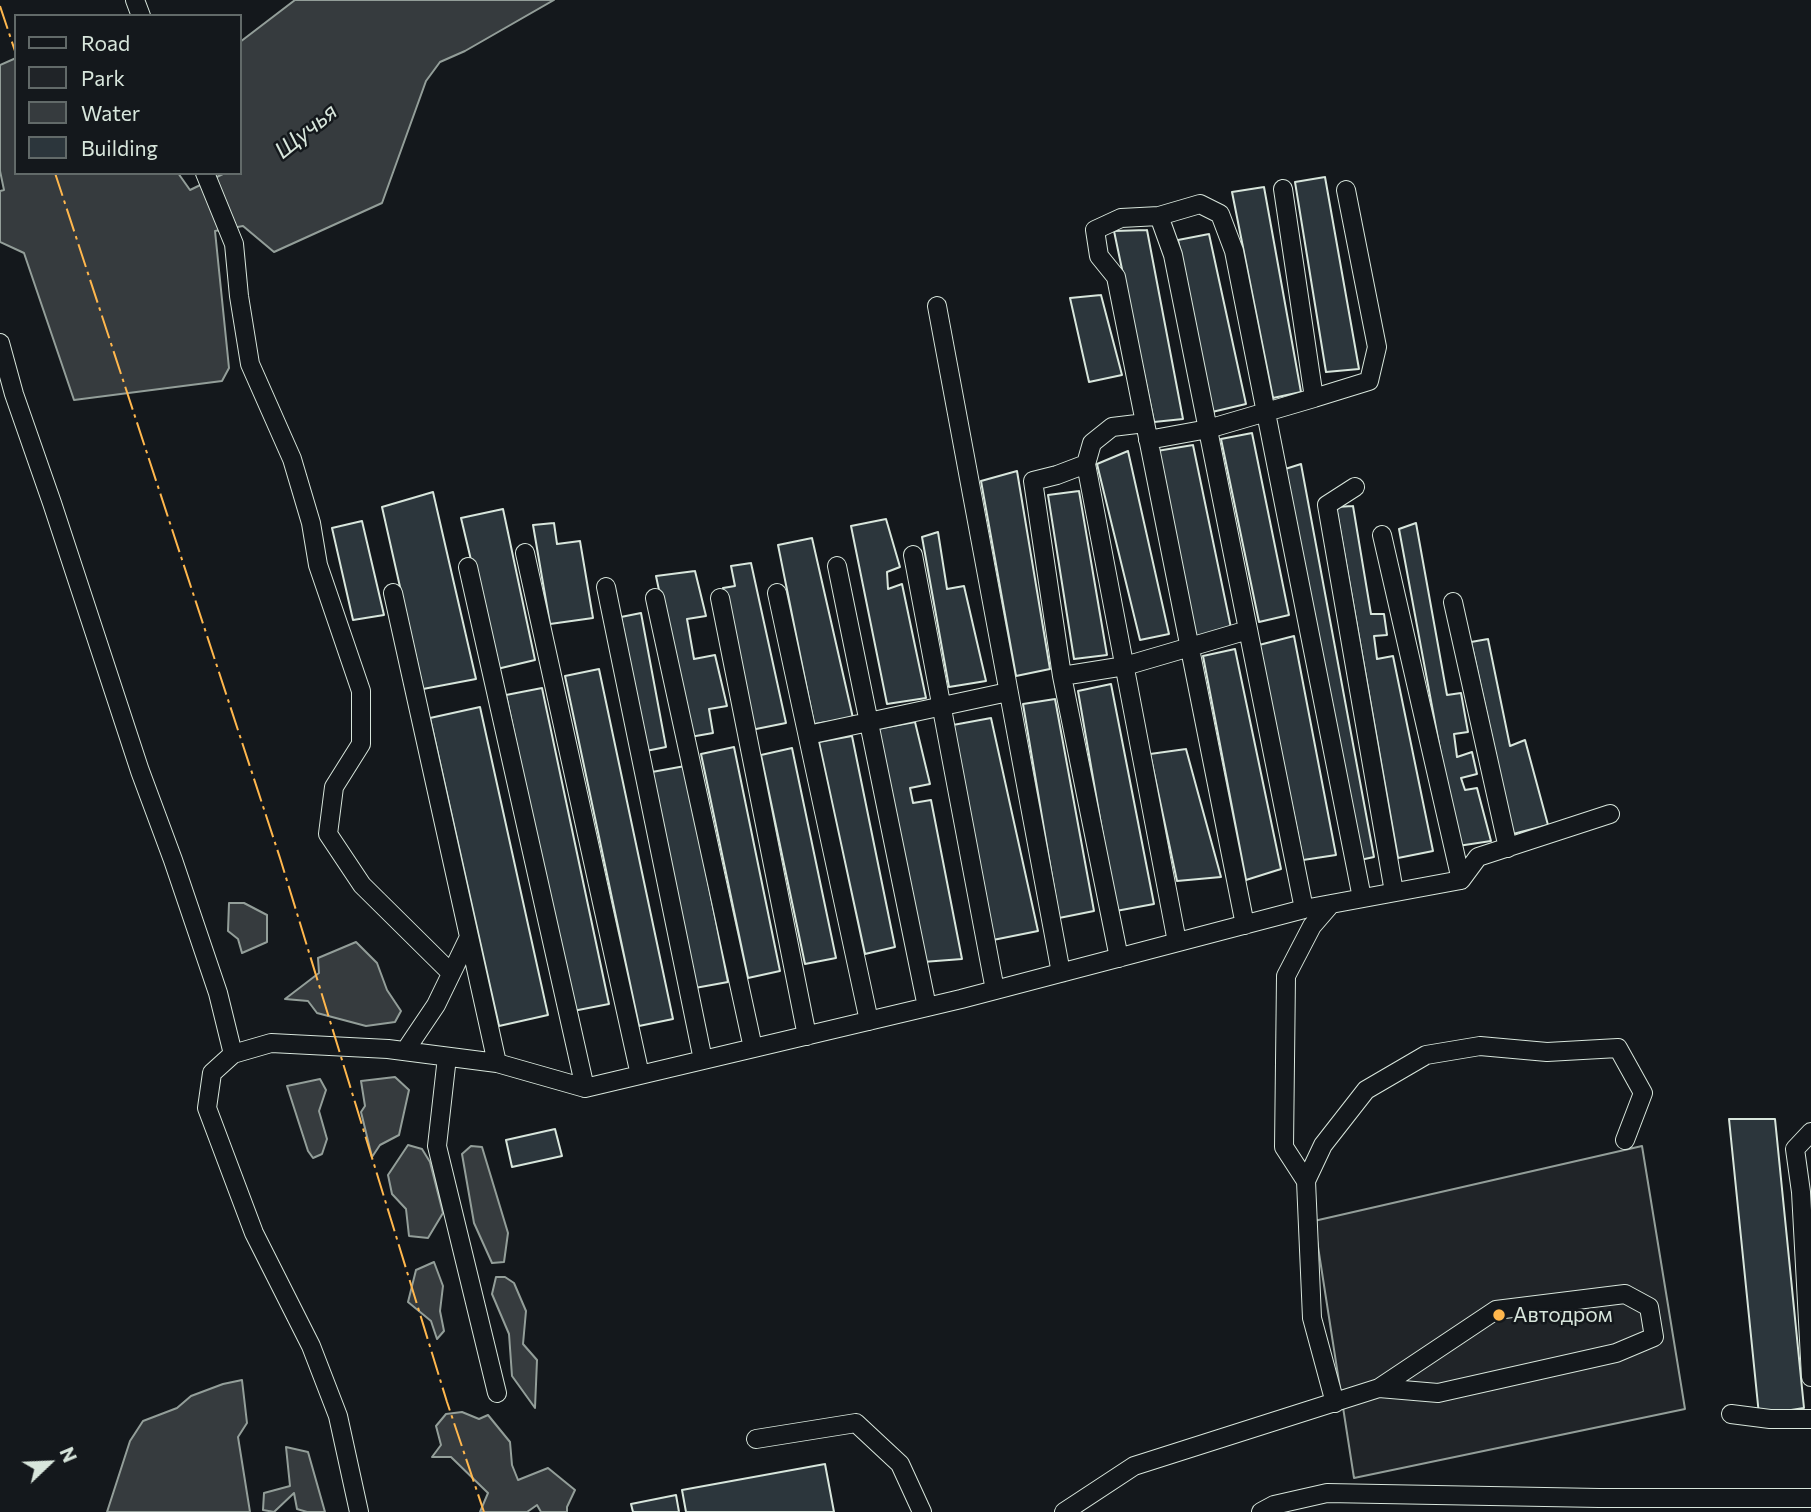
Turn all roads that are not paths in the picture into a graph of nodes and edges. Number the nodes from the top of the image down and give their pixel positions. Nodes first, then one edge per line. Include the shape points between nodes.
1 (206, 175) edge
2 (1283, 189) dead end
3 (1346, 190) dead end
4 (1159, 216) junction
5 (937, 306) dead end
6 (0, 343) edge
7 (1314, 398) junction
8 (1266, 412) junction
9 (1208, 429) junction
10 (1146, 431) junction
11 (1086, 464) junction
12 (1355, 487) dead end
13 (1382, 535) dead end
14 (525, 553) dead end
15 (913, 555) dead end
16 (837, 566) dead end
17 (468, 567) dead end
18 (606, 587) dead end
19 (393, 593) dead end
20 (777, 593) dead end
21 (655, 598) dead end
22 (720, 598) dead end
23 (1453, 602) dead end
24 (1248, 630) junction
25 (1189, 647) junction
26 (1125, 666) junction
27 (1062, 676) junction
28 (1009, 692) junction
29 (942, 707) junction
30 (869, 721) junction
31 (808, 735) junction
32 (1610, 814) dead end
33 (1508, 848) junction
34 (1461, 880) junction
35 (1394, 892) junction
36 (1362, 898) junction
37 (1331, 904) junction
38 (1304, 909) junction
39 (1245, 925) junction
40 (469, 937) junction
41 (1177, 942) junction
42 (1119, 958) junction
43 (451, 972) junction
44 (1061, 973) junction
45 (995, 990) junction
46 (927, 1007) junction
47 (869, 1021) junction
48 (807, 1036) junction
49 (753, 1048) junction
50 (405, 1051) junction
51 (233, 1054) junction
52 (447, 1057) junction
53 (703, 1060) junction
54 (497, 1063) junction
55 (640, 1075) junction
56 (585, 1088) junction
57 (1811, 1132) edge
58 (1625, 1140) dead end
59 (1306, 1181) junction
60 (1811, 1377) edge
61 (1379, 1388) junction
62 (497, 1393) dead end
63 (1335, 1402) junction
64 (1731, 1413) dead end
65 (1811, 1419) edge
66 (756, 1439) dead end
67 (1327, 1493) junction
68 (1397, 1493) junction
69 (1811, 1498) edge
70 (1466, 1503) edge
71 (1541, 1504) edge
72 (1715, 1504) edge
73 (1601, 1505) edge
74 (1658, 1505) edge
75 (1770, 1505) edge
76 (1270, 1510) edge
77 (359, 1512) edge
78 (922, 1512) edge
79 (1064, 1512) edge
80 (1334, 1512) edge
81 (1403, 1512) edge

1 - 43 street via 234,244 250,364 292,459 312,523 318,565 360,691 361,744 334,787 328,834 362,885
2 - 7 street
3 - 7 street via 1377,347 1369,381
4 - 8 street via 1200,204 1220,214 1234,251
4 - 9 street via 1173,255
4 - 10 street via 1121,218 1095,230 1098,256 1116,277
5 - 28 street
6 - 51 street via 218,993
7 - 8 street
8 - 9 street
8 - 36 street
9 - 10 street
9 - 24 street
10 - 11 street via 1112,427 1092,443
10 - 25 street
11 - 26 street
11 - 27 street via 1033,481
12 - 35 street via 1327,505
13 - 34 street
14 - 55 street
15 - 29 street
16 - 30 street
17 - 56 street
18 - 53 street
19 - 40 street
20 - 31 street
21 - 49 street
22 - 48 street
23 - 33 street
24 - 25 street
24 - 38 street
25 - 26 street
25 - 39 street
26 - 27 street
26 - 41 street
27 - 42 street
28 - 29 street
28 - 44 street
29 - 30 street
29 - 45 street
30 - 31 street
30 - 46 street
31 - 47 street
32 - 33 street
33 - 34 street via 1478,857
34 - 35 street
35 - 36 street
36 - 37 street
37 - 38 street
37 - 59 street via 1312,926 1286,976 1284,1147
38 - 39 street
39 - 41 street
40 - 43 street
40 - 54 street
41 - 42 street
42 - 44 street
43 - 50 street via 436,1005
44 - 45 street
45 - 46 street
46 - 47 street
47 - 48 street
48 - 49 street
49 - 53 street
50 - 51 street via 271,1043
50 - 52 street
51 - 77 street via 212,1073 207,1108 254,1233 310,1346 338,1416
52 - 54 street
52 - 62 street via 437,1146
53 - 55 street
54 - 56 street
55 - 56 street
57 - 60 street via 1795,1149
58 - 59 street via 1643,1093 1618,1048 1547,1052 1480,1046 1426,1055 1366,1090 1323,1145
59 - 63 street via 1312,1318
61 - 61 street via 1438,1393 1616,1353 1654,1337 1649,1307 1625,1294 1496,1310
61 - 63 street
63 - 79 street via 1134,1466
64 - 65 street
66 - 78 street via 856,1423 900,1464
67 - 68 street
67 - 76 street
67 - 80 street
68 - 70 street
68 - 81 street
69 - 75 street
70 - 71 street
71 - 73 street
72 - 74 street
72 - 75 street
73 - 74 street

